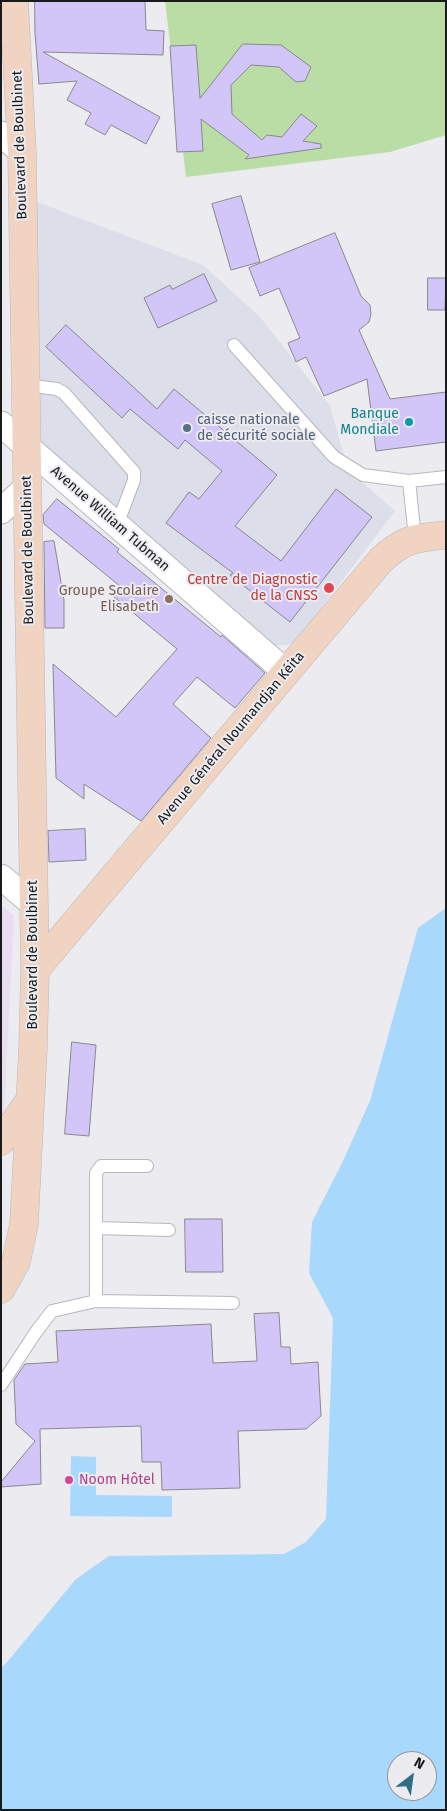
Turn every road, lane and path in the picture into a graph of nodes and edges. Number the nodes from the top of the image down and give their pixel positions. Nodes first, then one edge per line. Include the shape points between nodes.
1 (14, 1) edge
2 (1, 134) edge
3 (22, 152) junction
4 (234, 345) dead end
5 (25, 385) junction
6 (1, 424) edge
7 (26, 446) junction
8 (446, 477) edge
9 (409, 481) junction
10 (26, 487) junction
11 (1, 511) edge
12 (117, 525) junction
13 (446, 535) edge
14 (416, 538) junction
15 (287, 673) junction
16 (1, 877) edge
17 (33, 904) junction
18 (35, 970) junction
19 (30, 1099) junction
20 (1, 1140) edge
21 (147, 1166) dead end
22 (96, 1228) junction
23 (169, 1230) dead end
24 (8, 1252) edge
25 (1, 1289) edge
26 (96, 1301) junction
27 (233, 1303) dead end
28 (1, 1385) edge

1 - 3 main road, Boulevard de Boulbinet
2 - 3 street
3 - 5 main road, Boulevard de Boulbinet
4 - 9 lane via 334,457 363,475
5 - 7 main road, Boulevard de Boulbinet
5 - 12 lane via 57,389 64,393 134,472
6 - 7 street, Avenue William Tubman
7 - 10 main road, Boulevard de Boulbinet
7 - 12 street, Avenue William Tubman
8 - 9 lane
9 - 14 lane
10 - 11 street
10 - 17 main road, Boulevard de Boulbinet
12 - 15 street, Avenue William Tubman
13 - 14 main road, Avenue Général Noumandjan Kéita
14 - 15 main road, Avenue Général Noumandjan Kéita via 396,547 381,560
15 - 18 main road, Avenue Général Noumandjan Kéita
16 - 17 street
17 - 18 main road, Boulevard de Boulbinet
18 - 19 main road, Boulevard de Boulbinet
19 - 20 main road
19 - 24 main road, Boulevard de Boulbinet via 24,1224
21 - 22 lane via 101,1166 96,1173
22 - 23 lane
22 - 26 lane
24 - 25 main road, Boulevard de Boulbinet
26 - 27 lane
26 - 28 lane via 52,1311

